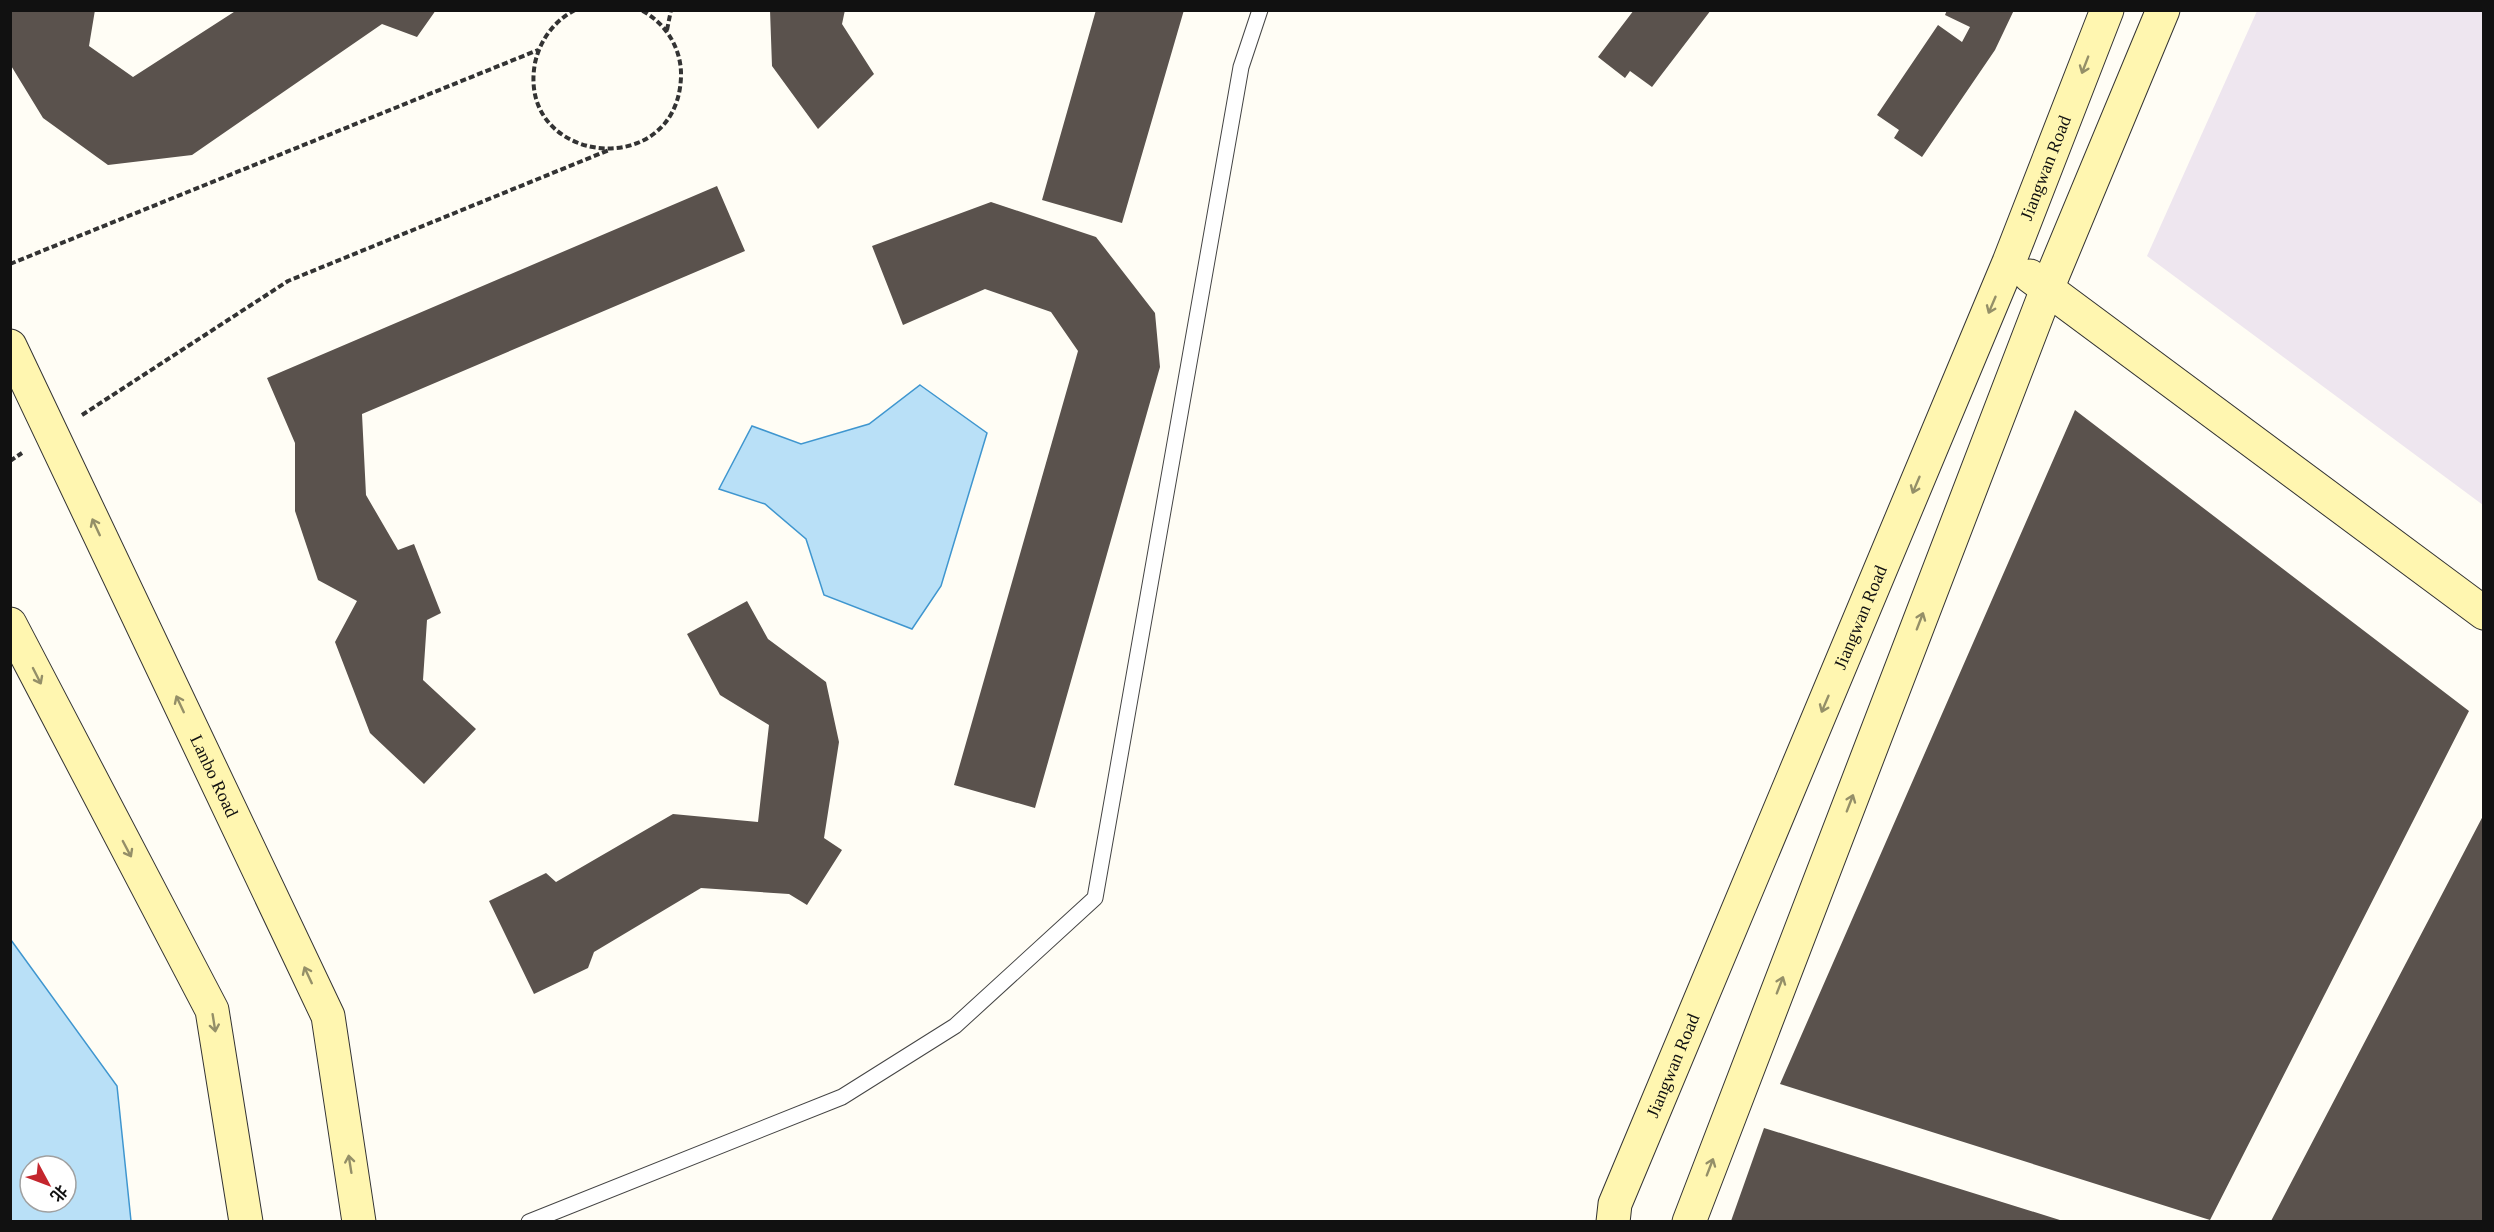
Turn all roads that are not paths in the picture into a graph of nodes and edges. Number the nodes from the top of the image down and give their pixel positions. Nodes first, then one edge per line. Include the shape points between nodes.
1 (1260, 10) edge
2 (2107, 10) edge
3 (2163, 10) edge
4 (2009, 262) junction
5 (2047, 289) junction
6 (10, 346) edge
7 (2484, 613) edge
8 (10, 624) edge
9 (246, 1221) edge
10 (359, 1221) edge
11 (529, 1221) edge
12 (1613, 1221) edge
13 (1689, 1221) edge

1 - 11 lane via 1241,66 1095,898 955,1026 842,1097
2 -> 4 street, Jiangwan Road
3 - 5 street
4 - 5 street
4 -> 12 street, Jiangwan Road via 1619,1193
5 - 7 street
13 -> 5 street
10 -> 6 street, Lanbo Road via 328,1016
8 -> 9 street via 212,1010

